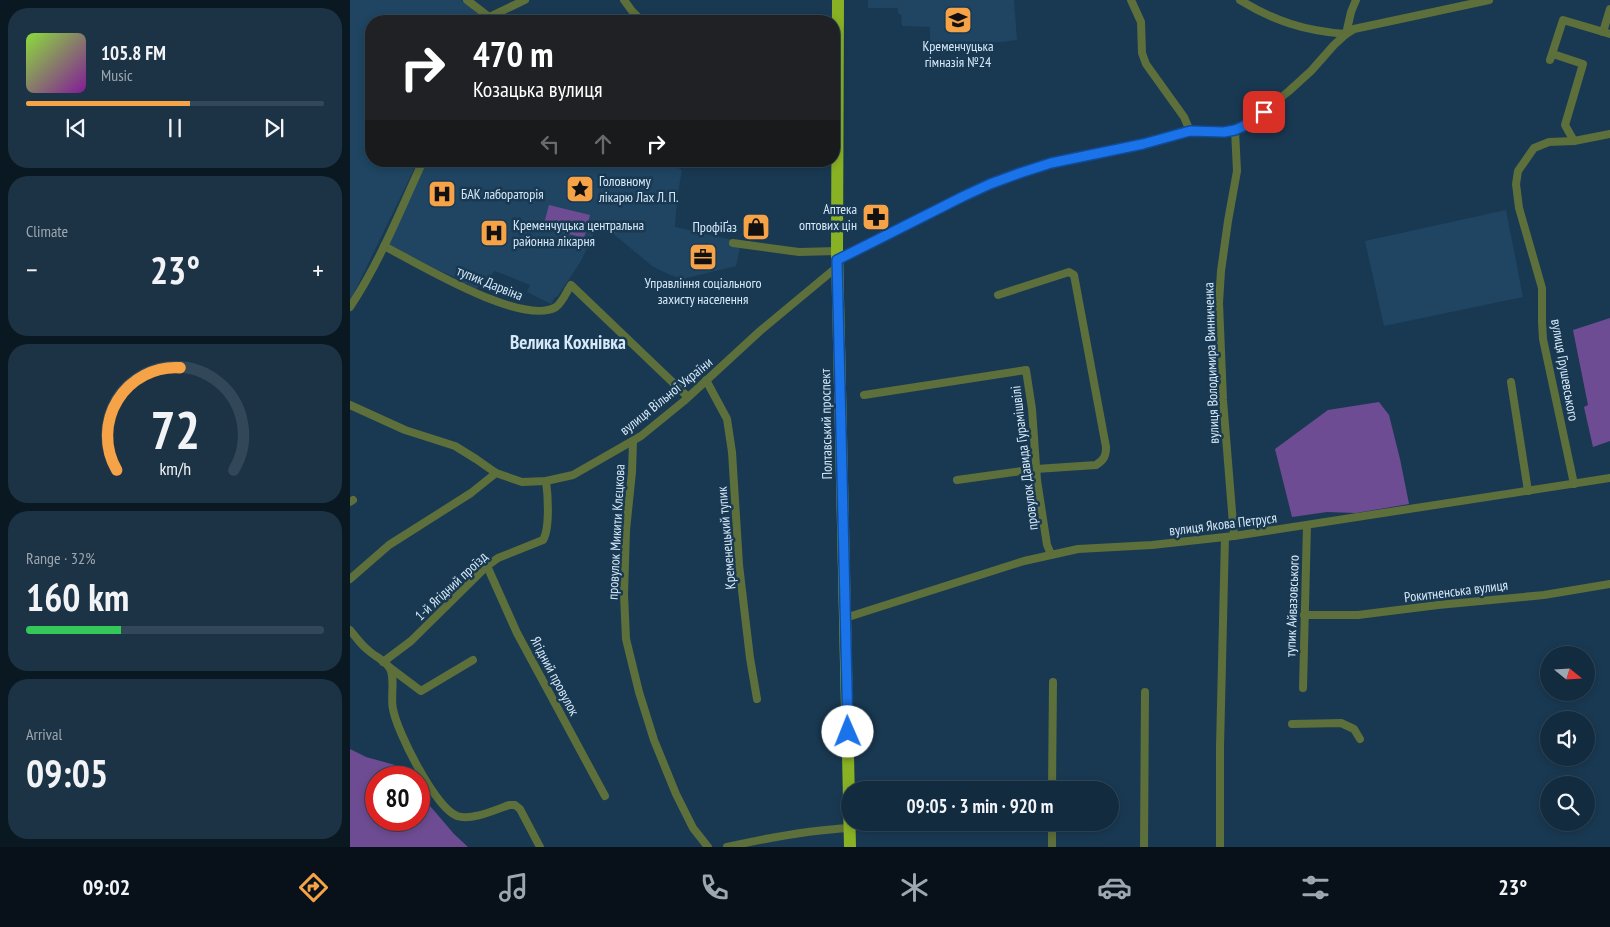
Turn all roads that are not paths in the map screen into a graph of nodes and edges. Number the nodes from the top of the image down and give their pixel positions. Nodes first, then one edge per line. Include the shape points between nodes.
1 (467, 0) edge
2 (525, 0) edge
3 (624, 0) edge
4 (838, 0) edge
5 (1131, 0) edge
6 (1240, 0) edge
7 (1356, 0) edge
8 (1487, 0) edge
9 (1610, 9) edge
10 (484, 15) edge
11 (496, 15) edge
12 (636, 15) edge
13 (838, 15) edge
14 (1607, 33) edge
15 (1346, 34) junction
16 (1235, 130) junction
17 (1190, 131) junction
18 (1610, 134) edge
19 (1574, 141) junction
20 (420, 167) edge
21 (836, 167) edge
22 (733, 243) dead end
23 (384, 246) junction
24 (837, 259) junction
25 (998, 295) dead end
26 (350, 307) edge
27 (706, 380) junction
28 (1511, 382) dead end
29 (864, 395) dead end
30 (688, 397) junction
31 (350, 405) edge
32 (633, 441) junction
33 (1036, 469) junction
34 (496, 474) junction
35 (1610, 478) edge
36 (957, 480) dead end
37 (546, 481) junction
38 (1574, 484) junction
39 (1528, 491) junction
40 (1307, 525) junction
41 (1234, 536) junction
42 (1225, 537) junction
43 (1051, 554) junction
44 (487, 566) junction
45 (350, 579) edge
46 (1610, 584) edge
47 (1304, 615) junction
48 (845, 618) junction
49 (350, 630) edge
50 (473, 660) dead end
51 (386, 665) junction
52 (1053, 682) dead end
53 (1302, 688) dead end
54 (1145, 692) dead end
55 (757, 699) dead end
56 (1292, 724) dead end
57 (1360, 739) dead end
58 (849, 781) edge
59 (1052, 781) edge
60 (605, 796) dead end
61 (841, 828) edge
62 (850, 831) edge
63 (1052, 831) edge
64 (540, 847) edge
65 (708, 847) edge
66 (727, 847) edge
67 (850, 847) edge
68 (1052, 847) edge
69 (1144, 847) edge
70 (1220, 847) edge

1 - 10 street
2 - 11 street
3 - 12 street
4 - 13 highway, Полтавський проспект
5 - 17 street via 1141,22 1142,53 1146,64 1184,117
6 - 15 street via 1291,25
7 - 15 street
8 - 15 street via 1354,29
9 - 14 street
14 - 19 street via 1563,20 1552,57 1583,64 1565,124
15 - 16 street via 1289,92 1248,124
16 - 17 street
16 - 41 street, вулиця Володимира Винниченка via 1237,171 1219,303
17 - 24 street via 1051,163 998,181
18 - 19 street
19 - 38 street, вулиця Грушевського via 1549,142 1534,148 1518,171 1516,184 1519,208 1542,288 1543,339
20 - 23 street
21 - 24 highway, Полтавський проспект
22 - 24 street
23 - 26 street
23 - 30 street, тупик Дарвіна via 463,288 528,311 557,306 572,285
24 - 27 street, вулиця Вільної України
24 - 48 highway, Полтавський проспект
25 - 33 street via 1069,272 1074,275 1076,283 1106,455 1096,465
27 - 30 street, вулиця Вільної України
27 - 55 street, Кременецький тупик via 728,420 740,565
28 - 39 street
29 - 33 street, провулок Давида Гурамішвілі via 1026,370
30 - 32 street, вулиця Вільної України
31 - 34 street, вулиця Вільної України via 404,430 455,446
32 - 37 street, вулиця Вільної України via 573,475
32 - 65 street, провулок Микити Клєцкова via 626,530 626,639 654,740 693,828
33 - 36 street
33 - 43 street, провулок Давида Гурамішвілі
34 - 37 street, вулиця Вільної України via 522,482
34 - 45 street via 389,545
35 - 38 street, вулиця Якова Петруся
37 - 44 street, 1-й Ягідний проїзд via 546,536
38 - 39 street, вулиця Якова Петруся
39 - 40 street, вулиця Якова Петруся
40 - 41 street, вулиця Якова Петруся
40 - 47 street, тупик Айвазовського
41 - 42 street, вулиця Якова Петруся
42 - 43 street, вулиця Якова Петруся
42 - 70 street
43 - 48 street, вулиця Якова Петруся
44 - 51 street, 1-й Ягідний проїзд
44 - 60 street, Ягідний провулок via 517,633
46 - 47 street, Рокитненська вулиця via 1358,615
47 - 53 street, тупик Айвазовського
48 - 58 highway, Полтавський проспект
49 - 51 street
50 - 51 street via 421,690
51 - 64 street via 392,674 394,716 425,780 435,793 454,814 466,817 516,805
52 - 59 street
54 - 69 street
56 - 57 street via 1341,723 1354,729
61 - 66 street
62 - 67 highway, Полтавський проспект
63 - 68 street

